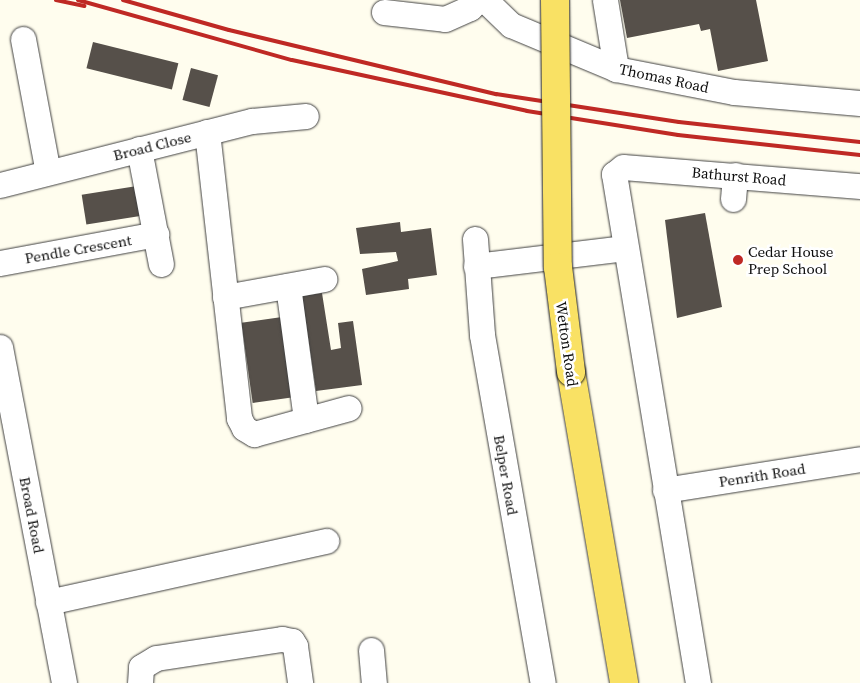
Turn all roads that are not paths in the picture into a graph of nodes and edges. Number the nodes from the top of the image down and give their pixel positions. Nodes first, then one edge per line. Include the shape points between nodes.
1 (478, 0) edge
2 (485, 0) edge
3 (555, 0) edge
4 (605, 0) edge
5 (384, 12) dead end
6 (23, 40) dead end
7 (616, 69) junction
8 (860, 103) edge
9 (306, 116) dead end
10 (208, 132) junction
11 (140, 149) junction
12 (48, 172) junction
13 (0, 185) edge
14 (860, 186) edge
15 (156, 234) junction
16 (475, 239) dead end
17 (625, 248) junction
18 (0, 263) edge
19 (161, 264) dead end
20 (476, 266) junction
21 (324, 279) dead end
22 (288, 286) junction
23 (224, 297) junction
24 (0, 347) edge
25 (349, 408) dead end
26 (306, 420) junction
27 (860, 459) edge
28 (665, 490) junction
29 (326, 541) dead end
30 (48, 602) junction
31 (371, 650) dead end
32 (64, 683) edge
33 (140, 683) edge
34 (300, 683) edge
35 (374, 683) edge
36 (543, 683) edge
37 (624, 683) edge
38 (698, 683) edge

1 - 5 street via 470,8 445,19
2 - 7 street, Thomas Road via 511,25
3 - 37 main road, Wetton Road, bridge via 558,267 571,372
4 - 7 street
6 - 12 street
7 - 8 street, Thomas Road via 734,92
9 - 10 street, Broad Close via 252,121
10 - 11 street, Broad Close
10 - 23 street
11 - 12 street, Broad Close
11 - 15 street
12 - 13 street, Broad Close
14 - 17 street, Bathurst Road via 734,187 619,168 614,180
15 - 18 street, Pendle Crescent
15 - 19 street
16 - 20 street, Belper Road
17 - 20 street
17 - 28 street
20 - 36 street, Belper Road via 482,335
21 - 22 street
22 - 23 street
22 - 26 street
23 - 26 street via 236,404 244,428 254,434
24 - 30 street, Broad Road
25 - 26 street
27 - 28 street, Penrith Road
28 - 38 street
29 - 30 street
30 - 32 street, Broad Road
31 - 35 street
33 - 34 street via 141,667 156,658 282,639 292,641 295,646

